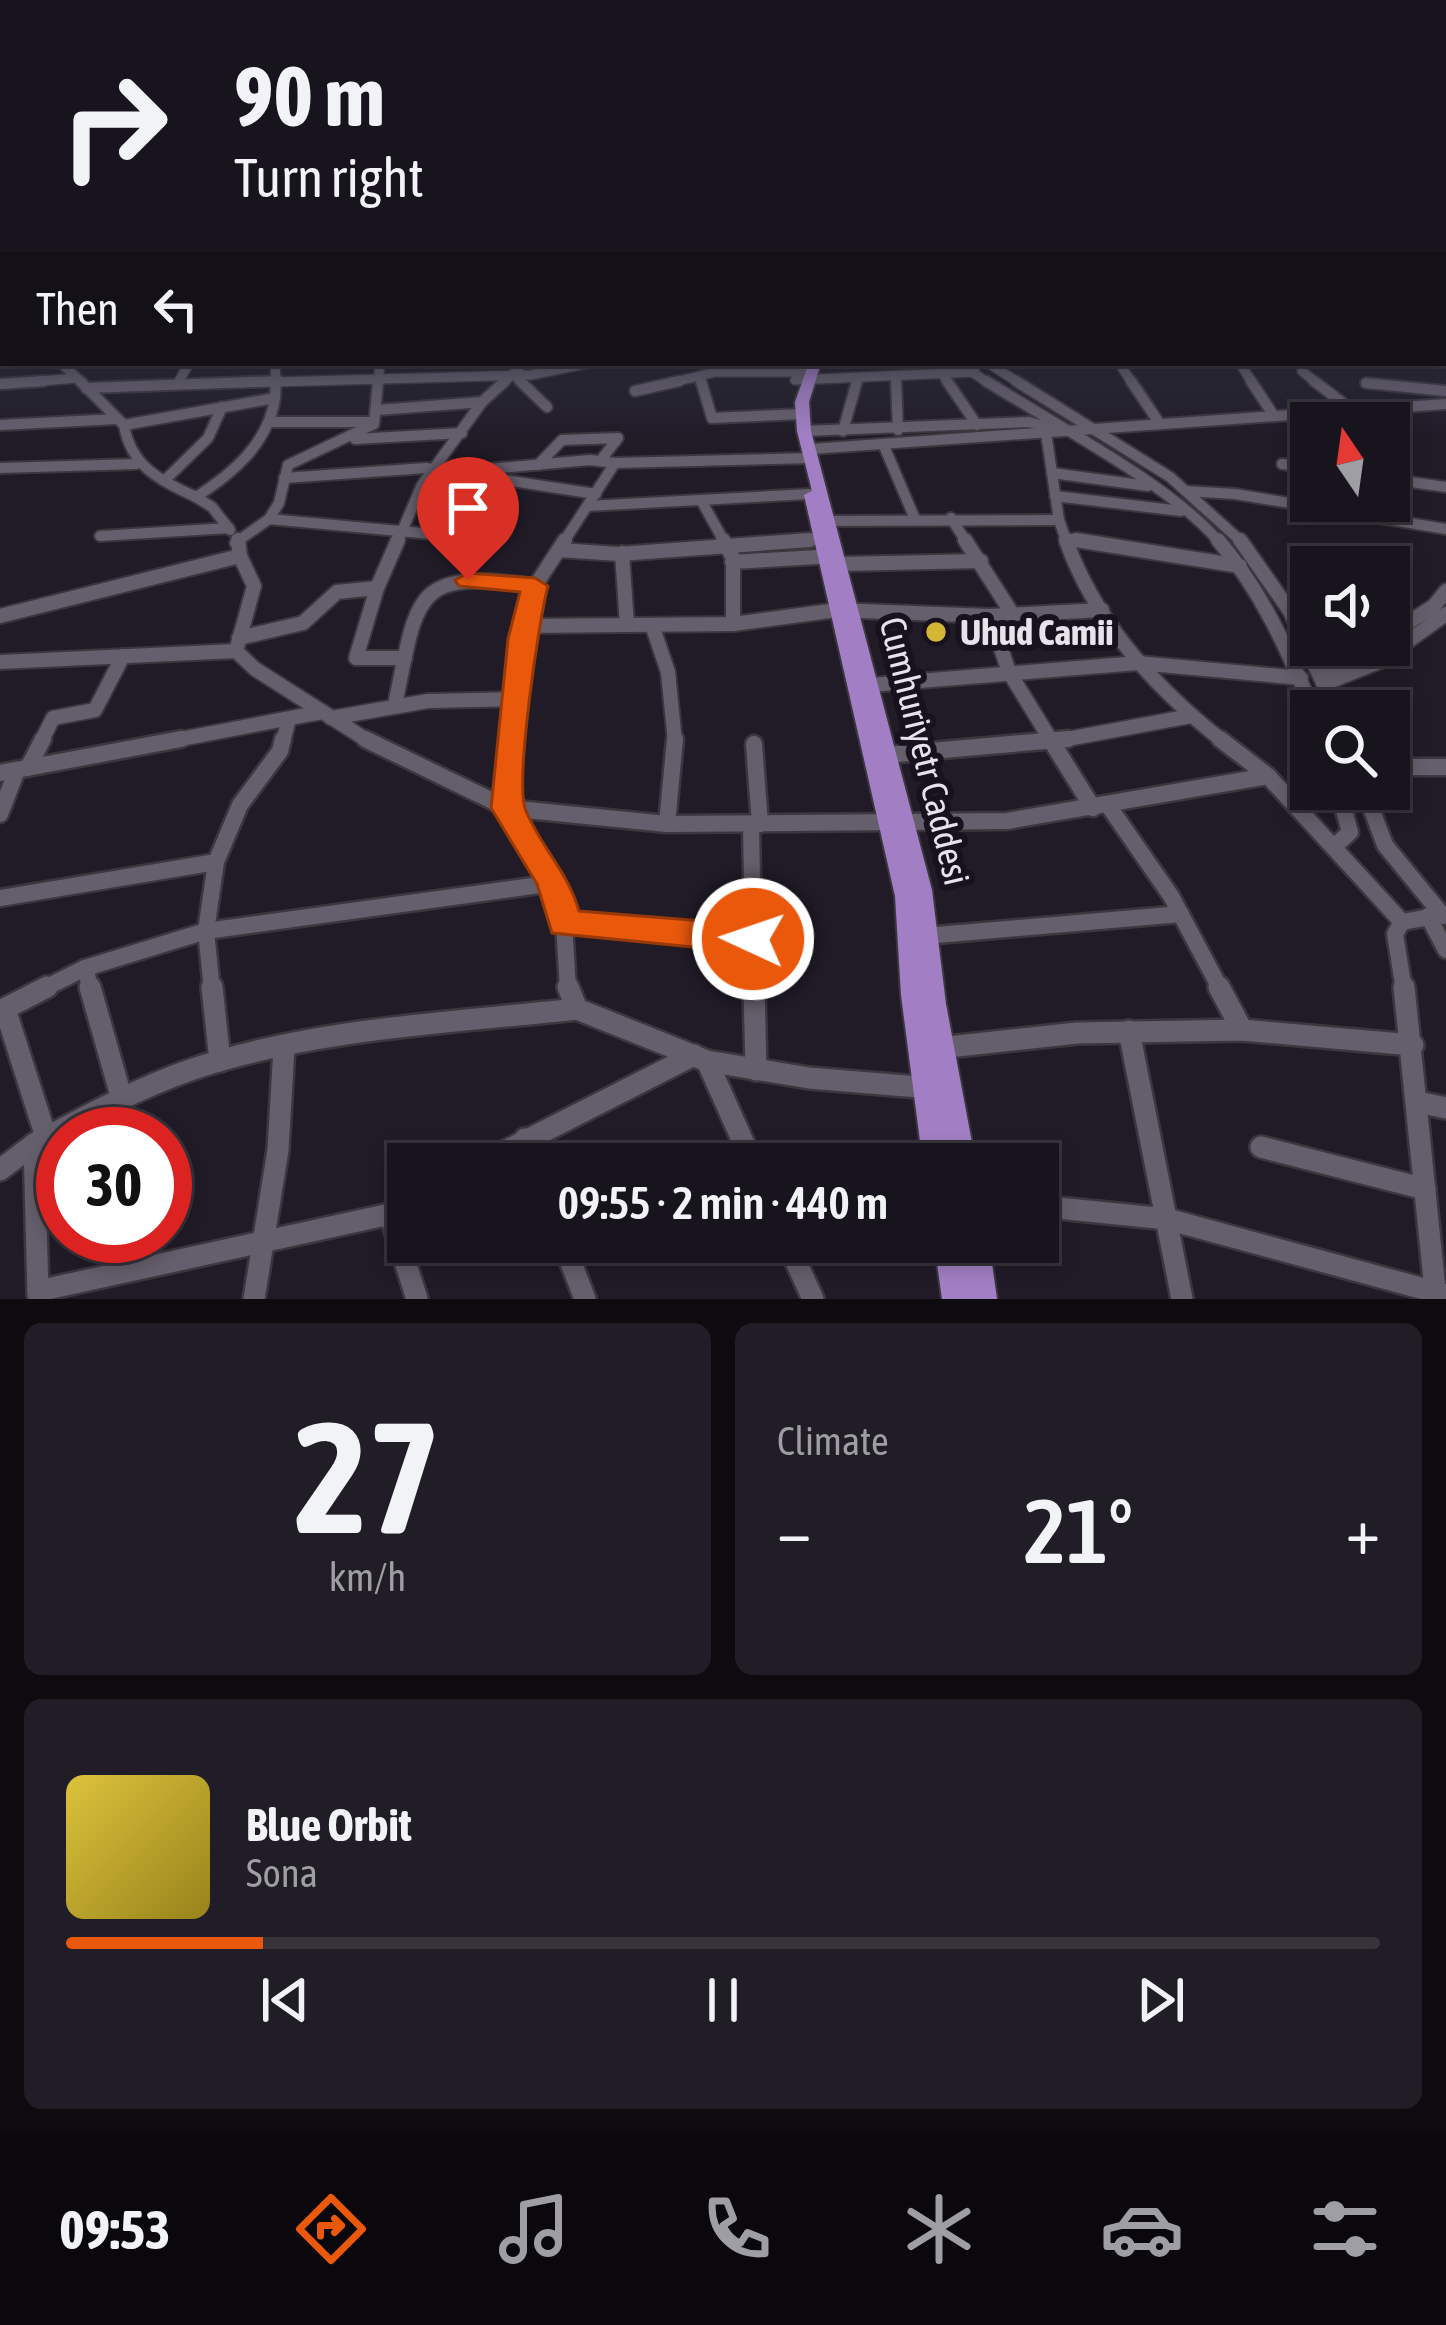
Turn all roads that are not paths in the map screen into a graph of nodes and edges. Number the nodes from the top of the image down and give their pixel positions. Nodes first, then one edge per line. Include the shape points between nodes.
1 (65, 366) edge
2 (187, 366) edge
3 (276, 366) edge
4 (380, 366) edge
5 (522, 366) edge
6 (570, 366) edge
7 (964, 366) edge
8 (1121, 366) edge
9 (1004, 368) edge
10 (1243, 368) dead end
11 (705, 371) edge
12 (1302, 371) dead end
13 (805, 372) edge
14 (975, 372) junction
15 (514, 375) junction
16 (943, 375) junction
17 (896, 376) junction
18 (380, 377) junction
19 (858, 377) junction
20 (278, 380) junction
21 (81, 383) junction
22 (178, 383) junction
23 (0, 384) edge
24 (1446, 391) edge
25 (635, 392) dead end
26 (276, 398) junction
27 (482, 402) junction
28 (1342, 402) edge
29 (1381, 402) edge
30 (1446, 404) edge
31 (1410, 406) edge
32 (222, 407) junction
33 (547, 407) dead end
34 (1290, 415) edge
35 (376, 416) junction
36 (1274, 416) junction
37 (120, 422) junction
38 (271, 422) junction
39 (1160, 424) junction
40 (0, 425) edge
41 (977, 425) junction
42 (843, 430) junction
43 (898, 430) junction
44 (1094, 430) junction
45 (1066, 432) junction
46 (462, 434) junction
47 (1046, 434) junction
48 (804, 438) junction
49 (350, 439) junction
50 (884, 446) junction
51 (608, 462) junction
52 (136, 464) junction
53 (1282, 464) dead end
54 (538, 465) junction
55 (1290, 465) edge
56 (0, 469) edge
57 (434, 469) junction
58 (462, 473) junction
59 (1052, 473) junction
60 (284, 478) junction
61 (164, 481) junction
62 (1410, 482) edge
63 (1150, 486) junction
64 (1446, 487) edge
65 (1187, 491) junction
66 (810, 494) junction
67 (1164, 495) junction
68 (1055, 496) junction
69 (196, 497) junction
70 (592, 500) junction
71 (701, 500) junction
72 (1188, 512) junction
73 (951, 518) junction
74 (269, 519) junction
75 (915, 519) junction
76 (1059, 520) junction
77 (1446, 530) edge
78 (404, 531) junction
79 (100, 536) dead end
80 (1065, 538) junction
81 (486, 539) dead end
82 (235, 542) junction
83 (828, 543) junction
84 (559, 550) junction
85 (622, 554) junction
86 (730, 554) junction
87 (981, 561) junction
88 (1240, 566) junction
89 (535, 586) junction
90 (377, 588) junction
91 (1446, 591) edge
92 (1102, 610) junction
93 (843, 612) junction
94 (1446, 614) edge
95 (1013, 615) junction
96 (0, 616) edge
97 (990, 616) junction
98 (1410, 621) edge
99 (734, 624) junction
100 (627, 625) junction
101 (652, 625) junction
102 (524, 626) junction
103 (238, 644) junction
104 (123, 656) junction
105 (405, 658) junction
106 (0, 662) edge
107 (1138, 663) junction
108 (1342, 666) edge
109 (1009, 672) junction
110 (1324, 677) junction
111 (1301, 678) junction
112 (871, 685) junction
113 (1305, 690) edge
114 (1329, 690) edge
115 (518, 699) junction
116 (394, 705) junction
117 (327, 715) junction
118 (1191, 716) junction
119 (289, 718) junction
120 (1050, 742) junction
121 (754, 744) dead end
122 (886, 755) junction
123 (1446, 766) edge
124 (1410, 767) edge
125 (15, 770) edge
126 (1268, 776) junction
127 (1101, 807) junction
128 (507, 808) junction
129 (1344, 810) edge
130 (1372, 810) edge
131 (0, 814) edge
132 (667, 824) junction
133 (755, 824) junction
134 (895, 825) junction
135 (1335, 845) junction
136 (216, 862) junction
137 (554, 883) junction
138 (0, 898) edge
139 (1181, 914) junction
140 (1441, 916) edge
141 (1402, 922) junction
142 (564, 923) junction
143 (206, 931) junction
144 (925, 936) junction
145 (753, 939) junction
146 (1446, 950) edge
147 (85, 968) junction
148 (3, 1010) edge
149 (578, 1010) junction
150 (1242, 1030) junction
151 (1129, 1031) junction
152 (1413, 1045) junction
153 (284, 1048) junction
154 (930, 1049) junction
155 (701, 1058) junction
156 (220, 1061) junction
157 (756, 1070) junction
158 (937, 1089) junction
159 (122, 1096) junction
160 (1418, 1102) junction
161 (102, 1107) edge
162 (1446, 1108) edge
163 (36, 1126) edge
164 (525, 1139) junction
165 (36, 1143) edge
166 (518, 1143) edge
167 (526, 1143) edge
168 (742, 1143) edge
169 (937, 1143) edge
170 (955, 1143) edge
171 (1261, 1147) dead end
172 (0, 1170) edge
173 (1425, 1189) junction
174 (1059, 1208) edge
175 (387, 1212) edge
176 (1167, 1220) junction
177 (264, 1241) junction
178 (38, 1263) edge
179 (410, 1263) edge
180 (571, 1263) edge
181 (797, 1263) edge
182 (952, 1263) edge
183 (977, 1263) edge
184 (38, 1295) edge
185 (1439, 1295) edge
186 (254, 1299) edge
187 (417, 1299) edge
188 (585, 1299) edge
189 (813, 1299) edge
190 (958, 1299) edge
191 (982, 1299) edge
192 (1182, 1299) edge

1 - 21 street
2 - 22 street
3 - 20 street
4 - 18 street
5 - 15 street
6 - 15 street
7 - 14 street
8 - 39 street
9 - 44 street
10 - 36 street
11 - 13 street
11 - 25 street
11 - 48 street via 712,418
12 - 28 street
13 - 19 street
13 - 48 main road
14 - 16 street
14 - 45 street
15 - 18 street
15 - 27 street
15 - 33 street
16 - 17 street
16 - 41 street
17 - 19 street
17 - 43 street
18 - 20 street
18 - 35 street
19 - 42 street
20 - 22 street
20 - 26 street
21 - 22 street
21 - 23 street
21 - 37 street
24 - 29 street via 1362,380
26 - 32 street
26 - 38 street
27 - 35 street
27 - 46 street
30 - 31 street
32 - 37 street
32 - 61 street via 206,439
34 - 36 street
35 - 38 street
35 - 49 street
36 - 39 street
37 - 40 street
37 - 52 street
38 - 69 street via 262,442
39 - 44 street
41 - 43 street
41 - 45 street via 1029,422
42 - 43 street
42 - 48 street
44 - 45 street
44 - 65 street
45 - 47 street
45 - 63 street
46 - 49 street
46 - 57 street
47 - 50 street
47 - 59 street
48 - 50 street
48 - 51 street
48 - 66 main road
48 - 83 main road
49 - 60 street via 298,458
50 - 75 street
51 - 54 street
51 - 54 street via 618,438 562,440
51 - 70 street
52 - 56 street
52 - 61 street
53 - 55 street
54 - 58 street
57 - 58 street
57 - 60 street
57 - 78 street
58 - 70 street
59 - 63 street
59 - 68 street
60 - 74 street
61 - 69 street
62 - 64 street
63 - 67 street
65 - 67 street
65 - 77 street
65 - 110 street via 1249,550
66 - 71 street
66 - 83 main road
67 - 72 street
68 - 72 street
68 - 76 street
69 - 82 street
70 - 71 street
70 - 84 street
71 - 86 street
72 - 88 street
73 - 75 street
73 - 76 street
73 - 87 street
74 - 78 street
74 - 82 street
75 - 83 street
76 - 80 street
78 - 81 street
78 - 90 street
79 - 82 street
80 - 88 street
80 - 92 street
82 - 96 street
82 - 103 street via 254,586
83 - 86 street
83 - 87 street
83 - 93 main road
84 - 85 street
84 - 89 street
85 - 86 street
85 - 100 street
86 - 99 street
87 - 95 street
88 - 111 street
89 - 102 street
89 - 105 street via 475,579 434,587
90 - 103 street via 338,592 303,623
90 - 105 street via 356,658
91 - 98 street
92 - 95 street
92 - 107 street
93 - 97 street
93 - 99 street
93 - 112 main road, Cumhuriyetr Caddesi
93 - 134 main road
94 - 110 street via 1379,662
95 - 97 street
97 - 109 street
99 - 101 street
100 - 101 street
100 - 102 street
101 - 132 street via 664,650 678,769
102 - 115 street
103 - 104 street
103 - 117 street
104 - 106 street
104 - 125 street via 95,710 53,718
105 - 116 street
107 - 109 street
107 - 111 street
107 - 118 street
108 - 110 street
109 - 112 street
109 - 120 street
110 - 114 street
111 - 113 street
112 - 122 main road, Cumhuriyetr Caddesi
115 - 116 street
115 - 128 street
116 - 117 street
117 - 119 street
117 - 128 street
118 - 120 street
118 - 126 street
119 - 125 street
119 - 136 street via 280,751 240,805
120 - 122 street
120 - 127 street
121 - 133 street
122 - 134 main road, Cumhuriyetr Caddesi
123 - 124 street
125 - 131 street
126 - 127 street
126 - 135 street
127 - 134 street
127 - 139 street
128 - 132 street
128 - 137 street
129 - 135 street via 1350,832
130 - 140 street via 1385,845
132 - 133 street
133 - 134 street
133 - 145 street
134 - 144 main road, Cumhuriyetr Caddesi via 921,890
134 - 154 main road
135 - 141 street
136 - 138 street
136 - 143 street
137 - 142 street
137 - 143 street
139 - 144 street
139 - 150 street
140 - 141 street
140 - 146 street
141 - 152 street via 1395,934
142 - 145 street
142 - 149 street via 568,995
143 - 147 street
143 - 156 street
144 - 154 main road, Cumhuriyetr Caddesi
145 - 157 street
147 - 148 street
147 - 159 street
148 - 163 street
149 - 153 street
149 - 155 street
150 - 151 street
150 - 152 street
151 - 154 street
151 - 176 street
152 - 160 street
153 - 156 street
153 - 177 street
154 - 158 main road
155 - 157 street
155 - 164 street
155 - 168 street
156 - 159 street
157 - 158 street
158 - 169 main road
158 - 170 main road
159 - 161 street
160 - 162 street
160 - 173 street
164 - 166 street
164 - 167 street
165 - 172 street
171 - 173 street
173 - 185 street
174 - 176 street
175 - 177 street
176 - 185 street
176 - 192 street
177 - 184 street
177 - 186 street
178 - 184 street
179 - 187 street
180 - 188 street
181 - 189 street
182 - 190 main road
183 - 191 main road

